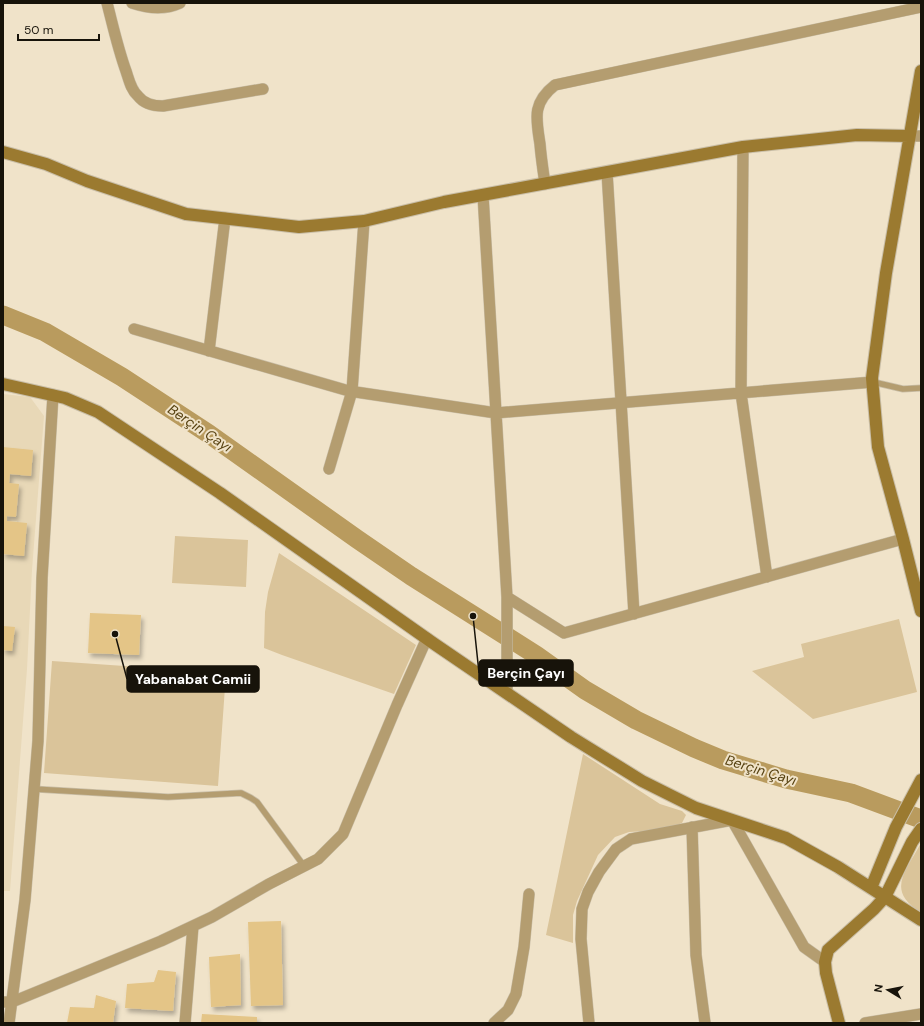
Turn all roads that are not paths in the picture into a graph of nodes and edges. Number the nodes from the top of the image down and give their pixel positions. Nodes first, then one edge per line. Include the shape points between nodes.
1 (107, 3) edge
2 (132, 3) edge
3 (180, 3) edge
4 (921, 7) edge
5 (921, 71) edge
6 (263, 89) dead end
7 (915, 136) edge
8 (743, 147) junction
9 (3, 152) edge
10 (607, 172) junction
11 (545, 184) junction
12 (483, 195) junction
13 (225, 218) junction
14 (364, 221) junction
15 (134, 329) dead end
16 (209, 350) junction
17 (872, 382) junction
18 (3, 384) edge
19 (921, 388) edge
20 (352, 391) junction
21 (740, 393) junction
22 (53, 395) junction
23 (621, 403) junction
24 (496, 413) junction
25 (329, 469) dead end
26 (903, 539) junction
27 (767, 577) junction
28 (918, 588) edge
29 (507, 601) junction
30 (921, 611) edge
31 (634, 614) junction
32 (426, 638) junction
33 (507, 689) junction
34 (920, 781) edge
35 (34, 789) junction
36 (732, 820) junction
37 (692, 827) junction
38 (921, 829) edge
39 (304, 866) junction
40 (871, 888) junction
41 (529, 894) dead end
42 (885, 897) junction
43 (921, 920) edge
44 (193, 926) junction
45 (825, 962) junction
46 (7, 1002) edge
47 (921, 1014) edge
48 (9, 1023) edge
49 (185, 1023) edge
50 (494, 1023) edge
51 (589, 1023) edge
52 (705, 1023) edge
53 (839, 1023) edge
54 (865, 1023) edge

1 - 6 street via 119,51 132,87 144,102 163,106
2 - 3 street via 161,8 173,7
4 - 11 street via 555,85 544,95 536,116
5 - 7 street
7 - 8 street via 857,135
7 - 17 street via 886,273
8 - 10 street
8 - 21 street
9 - 13 street via 46,164 87,181 186,214
10 - 11 street
10 - 23 street
11 - 12 street
12 - 14 street
12 - 24 street
13 - 14 street via 299,227
13 - 16 street
14 - 20 street
15 - 16 street
16 - 20 street
17 - 19 lane via 903,389
17 - 21 street
17 - 26 street via 878,447
18 - 22 street
20 - 24 street
20 - 25 street
21 - 23 street
21 - 27 street
22 - 32 street via 98,412 220,493
22 - 35 street via 42,578 38,741
23 - 24 street
23 - 31 street
24 - 29 street
26 - 27 street
26 - 28 street
27 - 31 street
28 - 30 street
29 - 31 street via 564,633
29 - 33 street
32 - 33 street
32 - 39 street via 343,834 318,858
33 - 36 street via 571,737 642,780 696,808
34 - 40 street via 896,827
35 - 39 lane via 168,798 236,793 245,795 257,802
35 - 46 street via 25,900
36 - 37 street
36 - 40 street via 786,838
36 - 45 street via 804,947
37 - 51 street via 631,839 616,849 588,892 582,909 581,939
37 - 52 street via 696,955
38 - 42 street
39 - 44 street
40 - 42 street
41 - 50 street via 516,994 508,1010
42 - 43 street
42 - 45 street via 828,950
44 - 46 street
44 - 49 street
45 - 53 street
46 - 48 street
47 - 54 street

